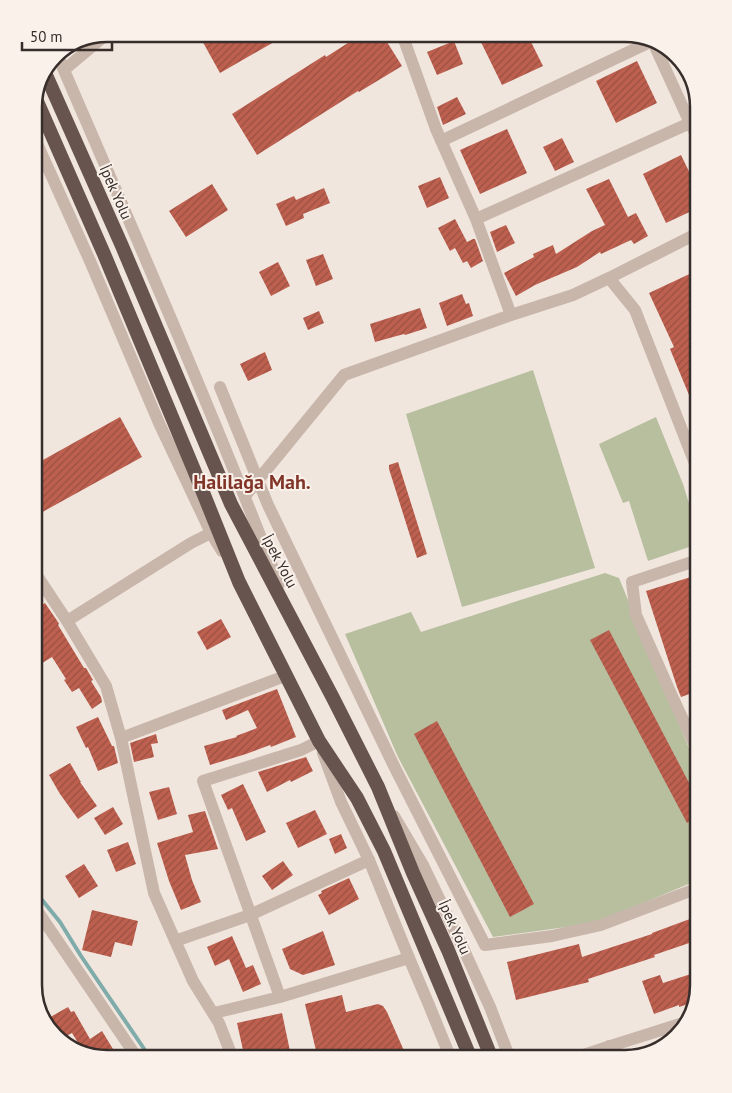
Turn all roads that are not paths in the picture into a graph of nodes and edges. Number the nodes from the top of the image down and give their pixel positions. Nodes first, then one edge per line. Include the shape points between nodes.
1 (405, 43) edge
2 (95, 44) edge
3 (644, 46) edge
4 (656, 50) edge
5 (61, 63) edge
6 (64, 70) junction
7 (48, 81) edge
8 (43, 115) edge
9 (690, 123) joint
10 (441, 142) junction
11 (43, 157) edge
12 (476, 219) junction
13 (690, 237) edge
14 (609, 278) junction
15 (511, 315) junction
16 (220, 387) dead end
17 (690, 451) edge
18 (258, 481) junction
19 (245, 496) junction
20 (211, 533) junction
21 (690, 563) edge
22 (239, 582) junction
23 (42, 584) edge
24 (291, 616) junction
25 (67, 622) junction
26 (286, 676) junction
27 (690, 735) edge
28 (121, 738) junction
29 (319, 741) junction
30 (378, 787) junction
31 (369, 860) junction
32 (690, 891) edge
33 (250, 915) junction
34 (42, 918) edge
35 (175, 941) junction
36 (409, 958) junction
37 (280, 997) junction
38 (214, 1013) junction
39 (676, 1025) edge
40 (609, 1046) junction
41 (132, 1050) edge
42 (230, 1050) edge
43 (447, 1050) edge
44 (467, 1050) edge
45 (488, 1050) edge
46 (507, 1050) edge
47 (598, 1050) edge
48 (610, 1050) edge

1 - 10 street
2 - 6 street
3 - 10 street
4 - 9 street
5 - 6 street
6 - 19 street
7 - 24 highway, İpek Yolu via 232,504
8 - 22 highway
9 - 12 street
10 - 12 street
11 - 20 street via 159,423
12 - 15 street
13 - 14 street
14 - 15 street via 573,295
14 - 17 street via 635,310
15 - 18 street via 344,375
16 - 18 street
18 - 19 street
18 - 32 street via 395,768 485,945 552,936 601,925
19 - 24 street
20 - 22 street
20 - 25 street
21 - 27 street via 632,582 636,615
22 - 26 highway
23 - 25 street
24 - 30 highway, İpek Yolu
25 - 28 street via 106,686
26 - 28 street
26 - 29 highway
28 - 35 street via 154,893
29 - 31 street via 341,802
29 - 33 street via 203,781
29 - 44 highway via 357,798 384,851
30 - 45 highway, İpek Yolu
30 - 46 street via 423,865 490,1007
31 - 33 street
31 - 36 street
33 - 35 street
33 - 37 street
34 - 41 street
35 - 38 street via 193,981
36 - 37 street
36 - 43 street
37 - 38 street
38 - 42 street
39 - 40 street
40 - 47 street
40 - 48 street

